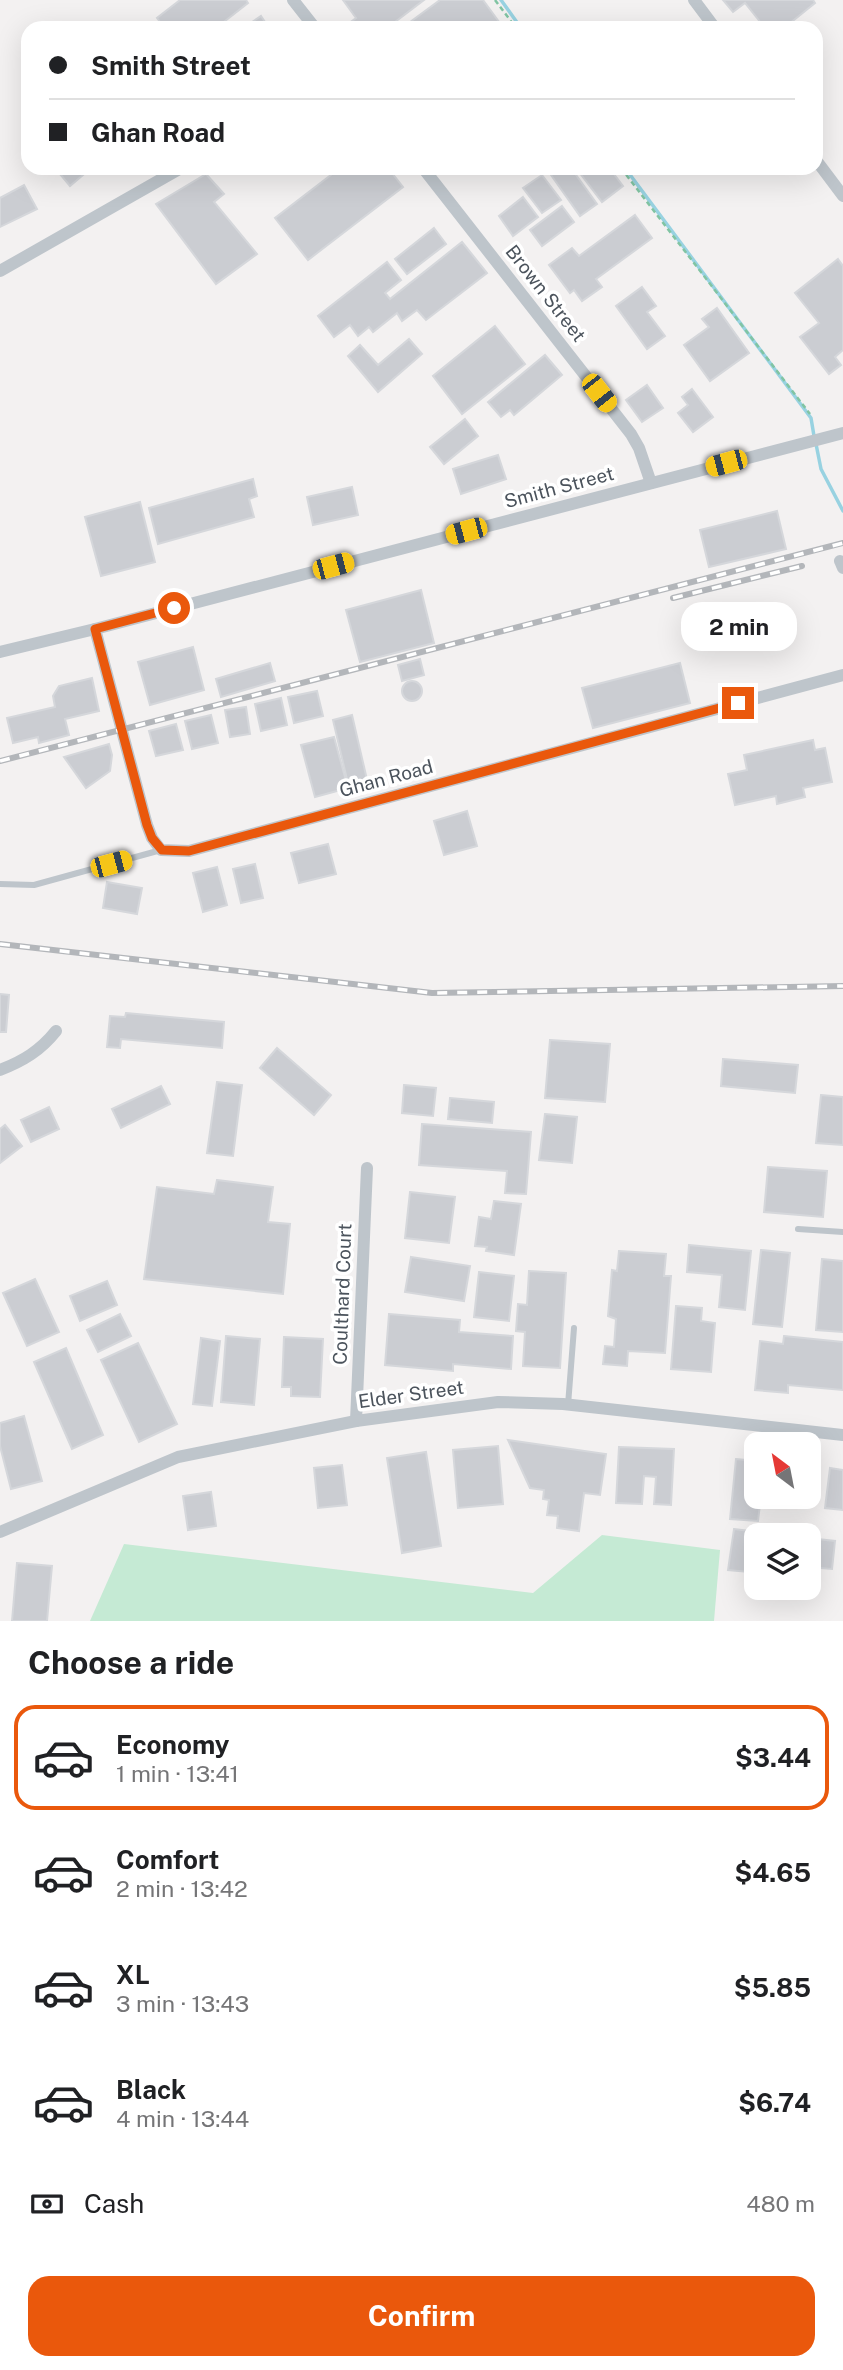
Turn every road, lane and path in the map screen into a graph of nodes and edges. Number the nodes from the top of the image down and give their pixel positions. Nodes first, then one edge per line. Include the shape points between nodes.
1 (293, 0) edge
2 (495, 0) edge
3 (694, 0) edge
4 (310, 21) edge
5 (511, 21) edge
6 (710, 21) edge
7 (823, 169) edge
8 (169, 175) edge
9 (428, 175) edge
10 (626, 175) edge
11 (843, 196) edge
12 (0, 271) edge
13 (810, 414) dead end
14 (843, 433) edge
15 (651, 482) junction
16 (95, 629) junction
17 (0, 652) edge
18 (843, 675) edge
19 (162, 850) junction
20 (0, 884) edge
21 (55, 1031) dead end
22 (0, 1070) edge
23 (367, 1168) dead end
24 (798, 1229) dead end
25 (843, 1233) edge
26 (574, 1328) dead end
27 (568, 1405) junction
28 (356, 1421) junction
29 (843, 1435) edge
30 (0, 1532) edge

1 - 4 street
2 - 5 path
3 - 6 street
7 - 11 street
8 - 12 street
9 - 15 street, Brown Street via 631,434
10 - 13 path
14 - 15 street, Smith Street
15 - 16 street, Smith Street
16 - 17 street, Smith Street
16 - 19 street via 147,825
18 - 19 street, Ghan Road via 189,851
19 - 20 lane via 34,886
21 - 22 street via 34,1053
23 - 28 street, Coulthard Court
24 - 25 lane
26 - 27 lane
27 - 28 street, Elder Street via 498,1402
27 - 29 street, Elder Street
28 - 30 street, Elder Street via 178,1457

